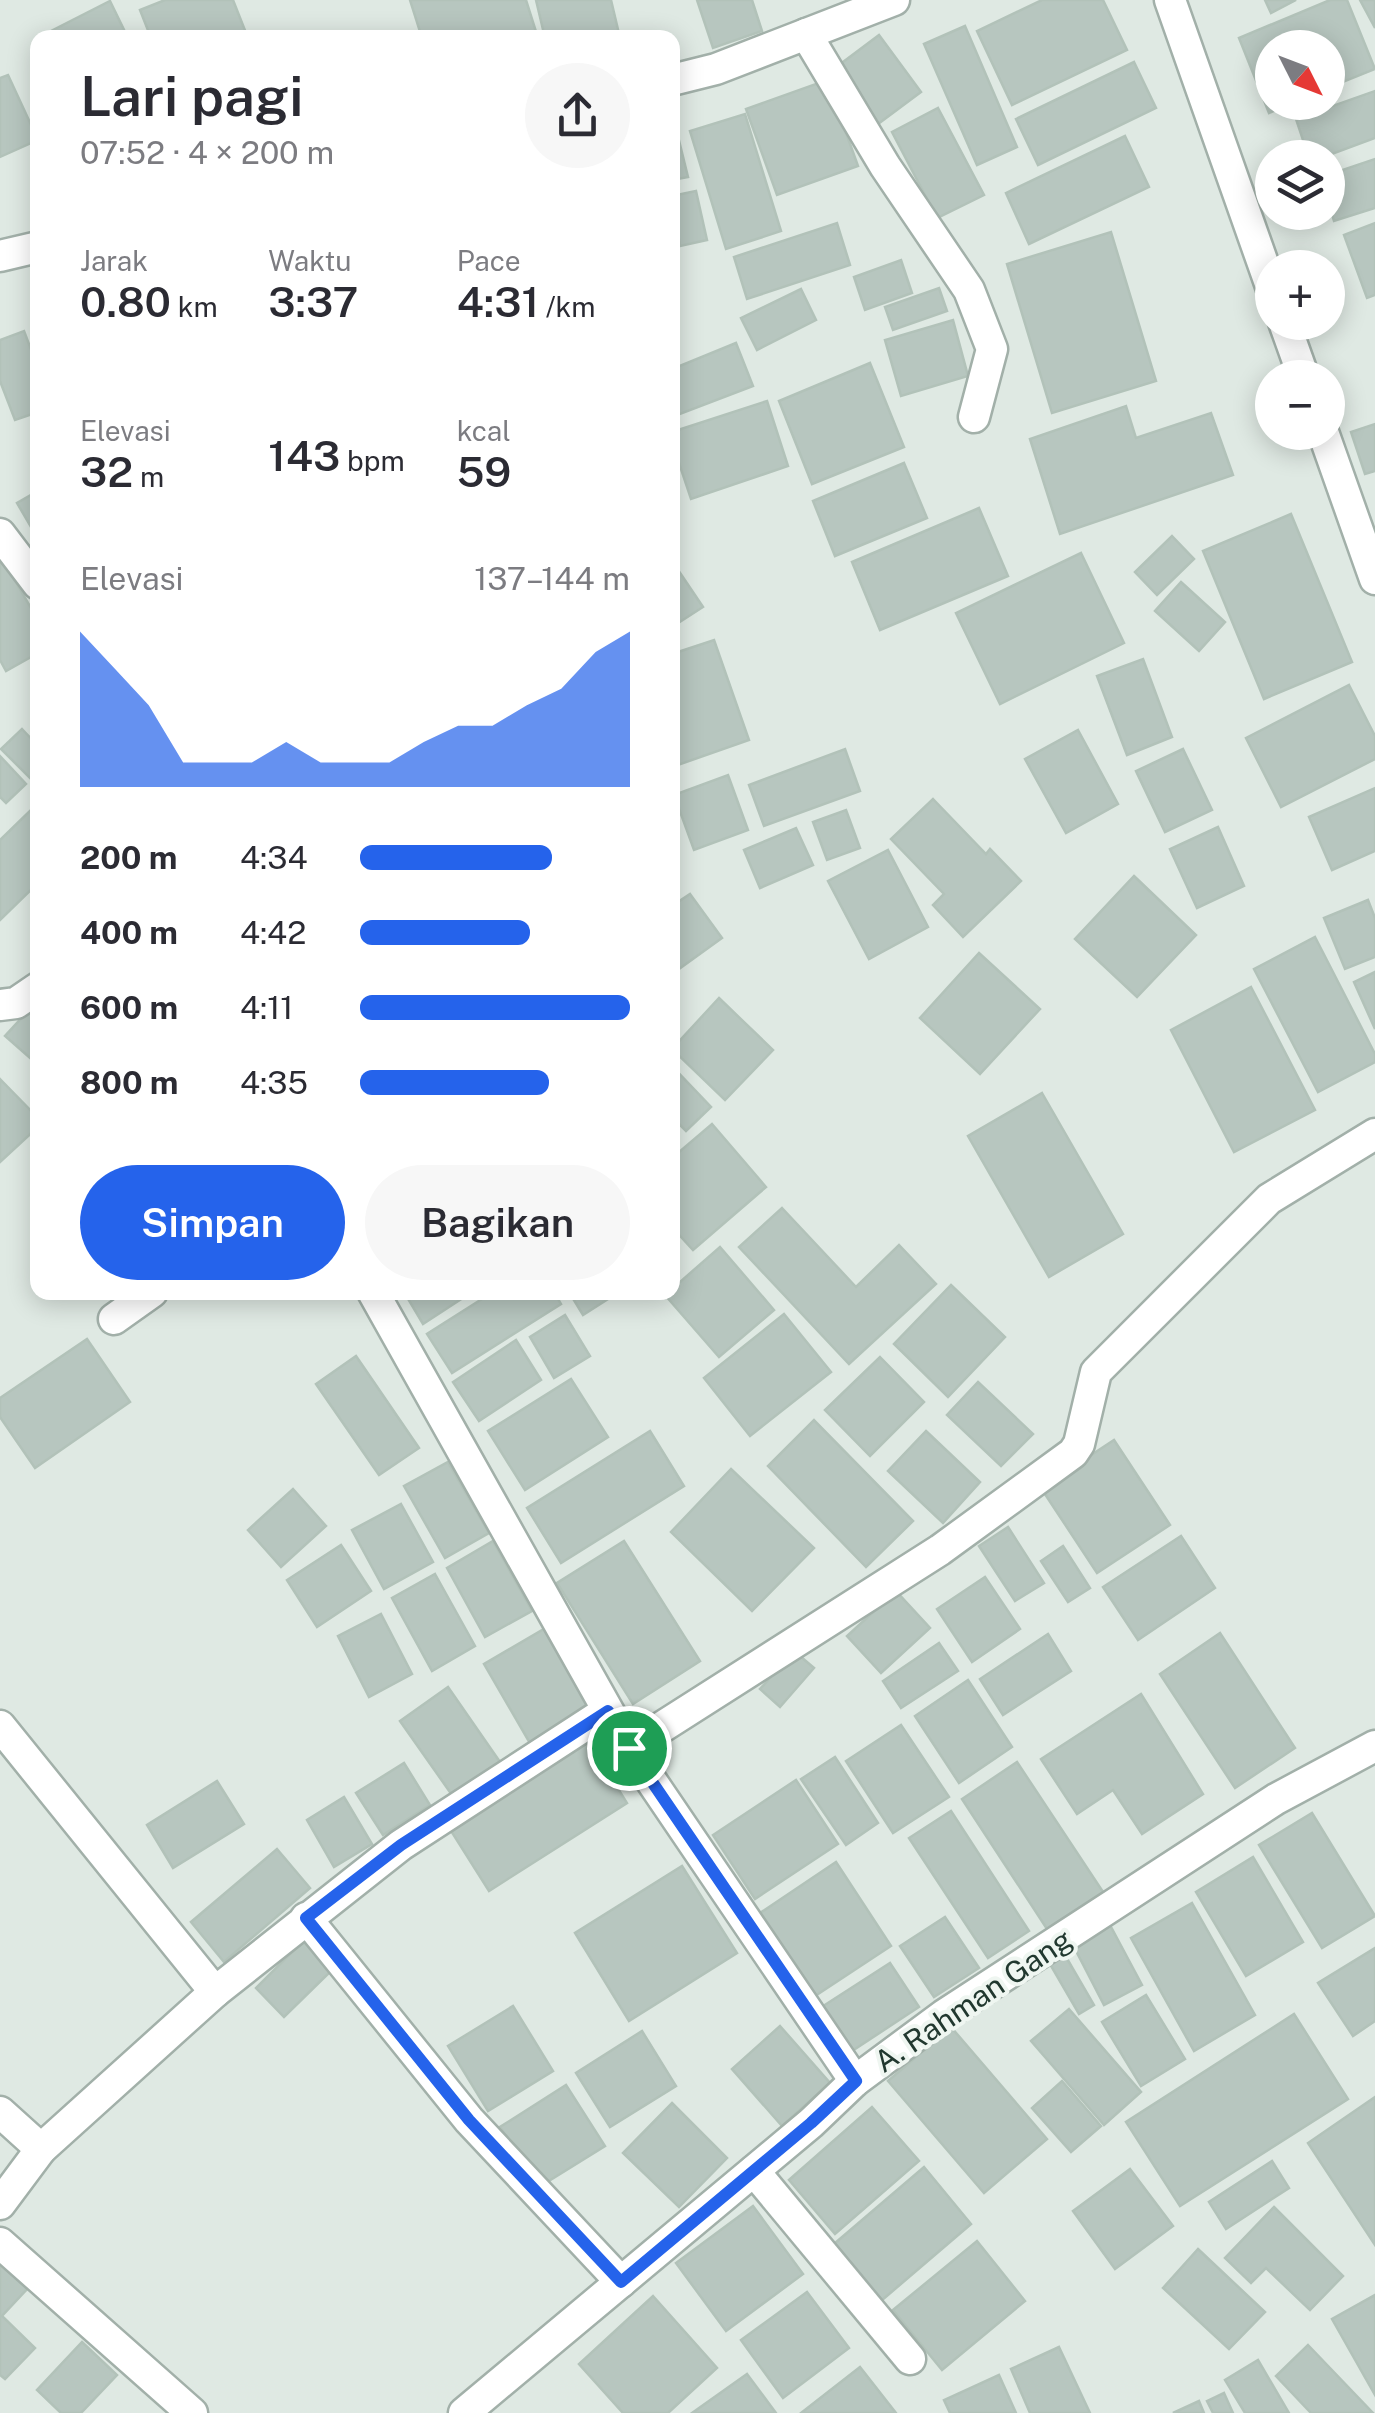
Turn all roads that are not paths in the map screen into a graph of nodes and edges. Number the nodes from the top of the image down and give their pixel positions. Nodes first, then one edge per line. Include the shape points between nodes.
1 (894, 0) edge
2 (1170, 0) edge
3 (806, 34) junction
4 (680, 78) edge
5 (30, 248) edge
6 (1258, 250) edge
7 (0, 256) edge
8 (974, 417) dead end
9 (1329, 450) edge
10 (0, 534) edge
11 (30, 573) edge
12 (1375, 579) edge
13 (30, 993) edge
14 (0, 1005) edge
15 (1375, 1134) edge
16 (141, 1300) edge
17 (378, 1300) edge
18 (114, 1319) dead end
19 (608, 1711) junction
20 (0, 1726) edge
21 (1375, 1746) edge
22 (629, 1748) junction
23 (306, 1918) junction
24 (215, 1992) junction
25 (856, 2081) junction
26 (0, 2112) edge
27 (40, 2149) junction
28 (754, 2171) junction
29 (0, 2204) edge
30 (0, 2243) edge
31 (621, 2282) junction
32 (910, 2359) dead end
33 (192, 2413) edge
34 (464, 2413) edge

1 - 3 street
2 - 6 street
3 - 4 street
3 - 8 street via 969,290 992,350
5 - 7 street
9 - 12 street
10 - 11 street
13 - 14 street
15 - 22 street via 1269,1199 1096,1372 1073,1454 940,1550
16 - 18 street
17 - 19 street
19 - 22 street
19 - 23 street via 401,1845
20 - 24 street
21 - 25 street, A. Rahman Gang via 1276,1799
22 - 25 street
23 - 24 street
23 - 31 street via 469,2120
24 - 27 street
25 - 28 street, A. Rahman Gang
26 - 27 street
27 - 29 street
28 - 31 street, A. Rahman Gang
28 - 32 street
30 - 33 street
31 - 34 street, A. Rahman Gang

